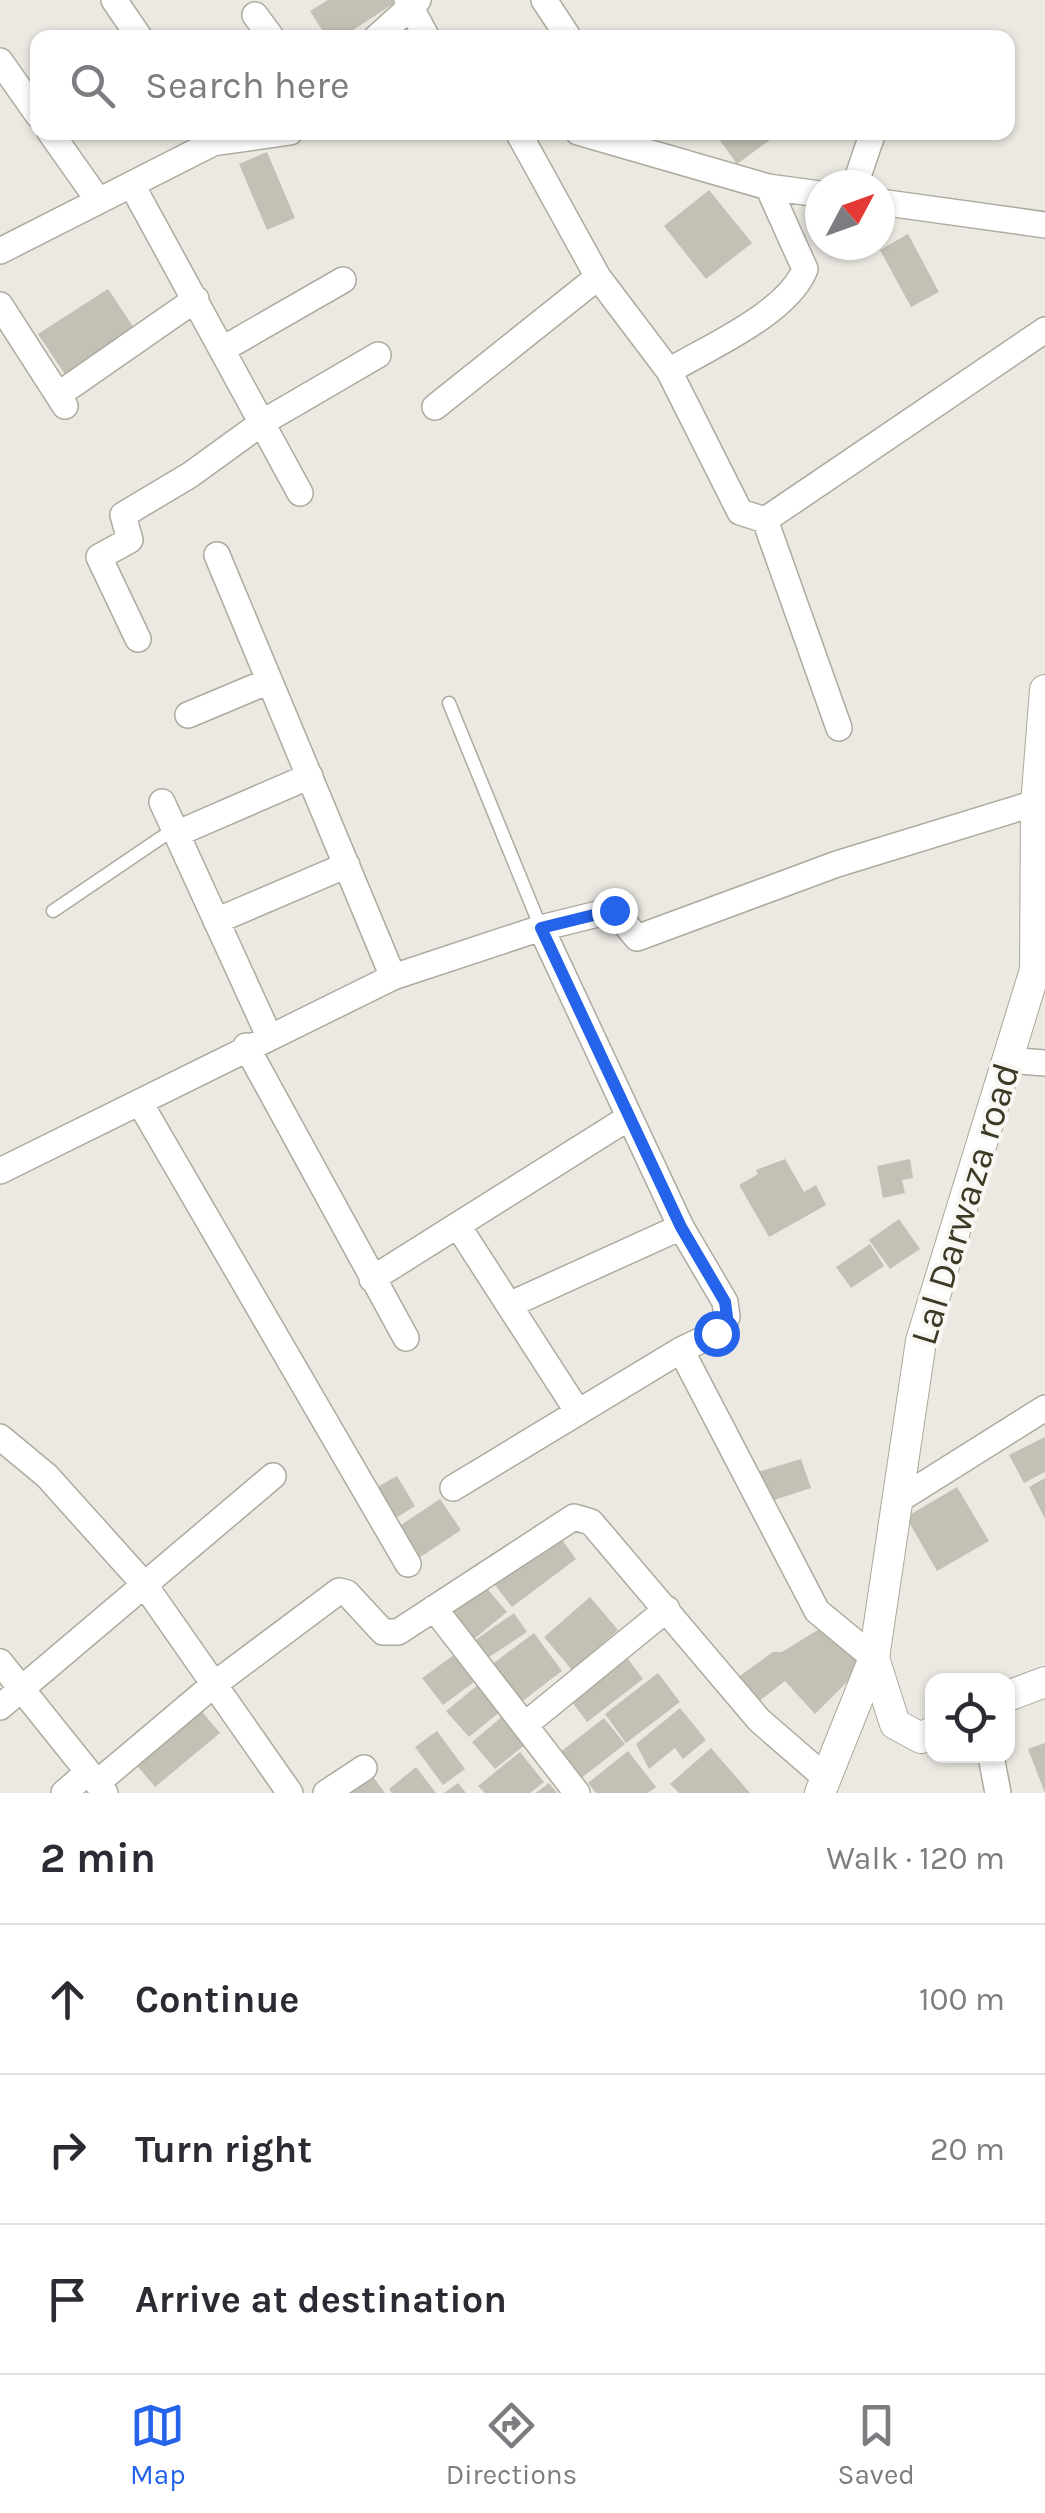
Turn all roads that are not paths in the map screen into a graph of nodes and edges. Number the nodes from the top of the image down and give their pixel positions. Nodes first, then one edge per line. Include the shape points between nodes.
1 (114, 0) edge
2 (544, 0) edge
3 (411, 1) edge
4 (254, 15) dead end
5 (135, 30) edge
6 (266, 30) edge
7 (384, 30) edge
8 (424, 30) edge
9 (564, 30) edge
10 (0, 61) edge
11 (30, 101) edge
12 (56, 140) edge
13 (207, 140) edge
14 (522, 140) edge
15 (870, 140) edge
16 (640, 142) edge
17 (860, 170) edge
18 (133, 187) junction
19 (768, 187) junction
20 (805, 192) edge
21 (98, 200) junction
22 (895, 204) edge
23 (1045, 225) edge
24 (0, 252) edge
25 (598, 277) junction
26 (343, 280) dead end
27 (196, 300) junction
28 (0, 305) edge
29 (1045, 330) edge
30 (224, 349) junction
31 (378, 355) dead end
32 (669, 371) junction
33 (435, 407) dead end
34 (263, 422) junction
35 (300, 492) dead end
36 (765, 520) junction
37 (217, 555) dead end
38 (138, 639) dead end
39 (270, 681) junction
40 (1045, 690) edge
41 (449, 702) dead end
42 (188, 715) dead end
43 (839, 728) dead end
44 (310, 776) junction
45 (162, 802) dead end
46 (1041, 803) edge
47 (175, 831) junction
48 (347, 865) junction
49 (53, 911) dead end
50 (216, 921) junction
51 (541, 928) junction
52 (393, 977) junction
53 (258, 1041) junction
54 (1007, 1060) junction
55 (1045, 1063) edge
56 (140, 1102) junction
57 (628, 1118) junction
58 (0, 1171) edge
59 (458, 1226) junction
60 (681, 1227) junction
61 (372, 1279) junction
62 (509, 1306) junction
63 (406, 1338) dead end
64 (681, 1350) junction
65 (1045, 1408) edge
66 (578, 1412) junction
67 (0, 1438) edge
68 (274, 1476) dead end
69 (452, 1488) dead end
70 (897, 1501) junction
71 (408, 1564) dead end
72 (144, 1584) junction
73 (434, 1608) junction
74 (667, 1609) junction
75 (874, 1658) junction
76 (0, 1662) edge
77 (1045, 1682) edge
78 (212, 1686) junction
79 (22, 1690) junction
80 (1015, 1693) edge
81 (0, 1707) edge
82 (526, 1724) junction
83 (925, 1736) edge
84 (992, 1763) edge
85 (364, 1768) dead end
86 (96, 1783) edge
87 (824, 1786) edge
88 (64, 1793) edge
89 (290, 1793) edge
90 (326, 1793) edge
91 (576, 1793) edge
92 (998, 1793) edge

1 - 5 street
2 - 9 street
3 - 7 street
3 - 8 street
4 - 6 street
10 - 11 street
12 - 21 street
13 - 18 street
14 - 25 street
15 - 17 street
16 - 19 street
18 - 21 street
18 - 27 street
19 - 20 street
19 - 32 street via 804,269 798,286
21 - 24 street
22 - 23 street
25 - 32 street
25 - 33 street
26 - 30 street
27 - 28 street via 62,400
27 - 30 street
29 - 36 street
30 - 34 street
31 - 34 street
32 - 36 street via 740,512
34 - 35 street
34 - 38 street via 123,515 130,540 99,557
36 - 43 street
37 - 39 street
39 - 42 street
39 - 44 street
40 - 46 main road, Lal Darwaza road
41 - 51 lane
44 - 47 street
44 - 48 street
45 - 47 street
46 - 51 street via 837,864 637,938 614,910
46 - 54 main road, Lal Darwaza road via 1035,970
47 - 49 lane
47 - 50 street
48 - 50 street
48 - 52 street
50 - 53 street
51 - 52 street
51 - 57 street
52 - 53 street
53 - 56 street
53 - 61 street
54 - 55 street
54 - 70 main road, Lal Darwaza road via 921,1341
56 - 58 street
56 - 71 street
57 - 59 street
57 - 60 street
59 - 61 street
59 - 62 street
60 - 62 street
60 - 64 street via 725,1302 727,1317 716,1333
61 - 63 street
62 - 66 street
64 - 66 street
64 - 75 street via 818,1612
65 - 70 street
66 - 69 street
67 - 72 street via 47,1476
68 - 72 street
70 - 75 main road, Lal Darwaza road
72 - 78 street
72 - 79 street
73 - 74 street via 574,1517 591,1522
73 - 78 street via 398,1632 383,1632 339,1591
73 - 82 street
74 - 82 street
74 - 87 street
75 - 83 main road via 895,1724
75 - 87 main road
76 - 79 street
77 - 80 main road
78 - 86 street
78 - 89 street
79 - 81 street
79 - 86 street
82 - 91 street
84 - 92 street
85 - 90 street
86 - 88 street

